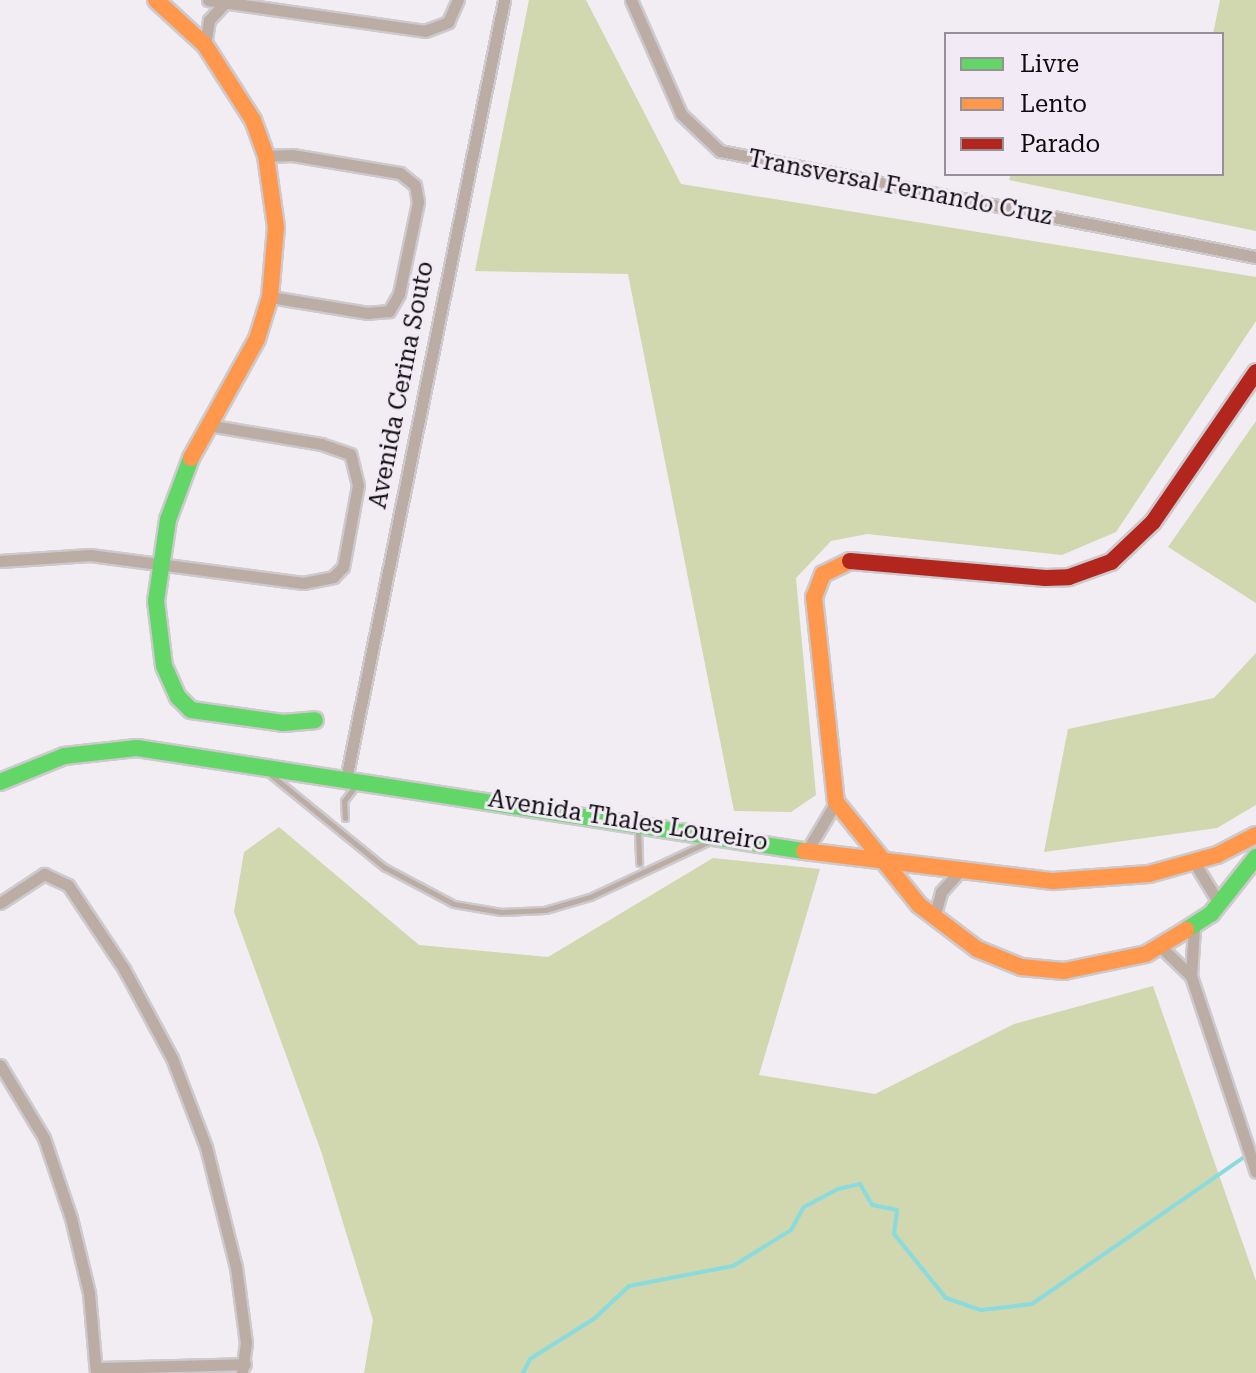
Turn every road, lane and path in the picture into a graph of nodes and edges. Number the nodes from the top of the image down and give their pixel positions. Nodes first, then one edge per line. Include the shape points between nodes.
1 (156, 0) edge
2 (208, 0) edge
3 (458, 0) edge
4 (504, 0) edge
5 (631, 0) edge
6 (225, 3) junction
7 (205, 45) junction
8 (266, 156) junction
9 (1256, 257) edge
10 (270, 297) junction
11 (1256, 372) edge
12 (208, 425) junction
13 (0, 561) edge
14 (159, 563) junction
15 (315, 720) dead end
16 (260, 766) junction
17 (352, 780) junction
18 (0, 782) edge
19 (836, 802) junction
20 (345, 818) dead end
21 (635, 821) junction
22 (723, 834) junction
23 (1256, 835) edge
24 (808, 849) junction
25 (1256, 857) edge
26 (1194, 862) junction
27 (639, 863) dead end
28 (884, 863) junction
29 (960, 871) junction
30 (0, 903) edge
31 (1220, 905) junction
32 (935, 911) junction
33 (1194, 928) junction
34 (1161, 947) junction
35 (1191, 976) junction
36 (0, 1065) edge
37 (1256, 1172) edge
38 (244, 1368) edge
39 (186, 1369) edge
40 (96, 1371) edge

1 - 7 street
2 - 6 street
3 - 6 street via 448,22 425,31
4 - 17 street, Avenida Cerina Souto
5 - 9 street, Transversal Fernando Cruz via 681,114 720,151
6 - 7 street via 209,20
7 - 8 street via 253,120
8 - 10 street via 276,227
8 - 10 street via 292,155 400,173 415,185 418,202 399,294 389,311 368,313
10 - 12 street via 241,374
11 - 19 street via 1153,522 1111,562 1069,577 1045,578 863,559 844,560 827,570 814,597 814,633
12 - 14 street via 179,480
12 - 14 street via 350,454 358,485 343,567 315,583
13 - 14 street via 90,555
14 - 15 street via 159,643 184,705 205,715 283,723
16 - 17 street, Avenida Thales Loureiro
16 - 18 street, Avenida Thales Loureiro via 137,748 97,749 39,764
16 - 22 lane via 384,867 454,904 501,912 545,910 590,897
17 - 20 lane via 344,801
17 - 21 street, Avenida Thales Loureiro
19 - 24 street
19 - 28 street
21 - 22 street, Avenida Thales Loureiro
21 - 27 lane via 642,846
22 - 24 street, Avenida Thales Loureiro
23 - 26 street, Avenida Thales Loureiro
24 - 28 street, Avenida Thales Loureiro
25 - 31 street
26 - 29 street, Avenida Thales Loureiro via 1091,881
26 - 31 street
28 - 29 street, Avenida Thales Loureiro
28 - 32 street
29 - 32 street via 948,880
30 - 38 street via 44,874 68,885 148,1012 193,1109 236,1267
31 - 33 street
32 - 34 street via 977,949 1021,967 1104,967
33 - 34 street
33 - 35 street
34 - 35 street
35 - 37 street
36 - 40 street via 44,1138 71,1218 89,1293
38 - 39 street
39 - 40 street

